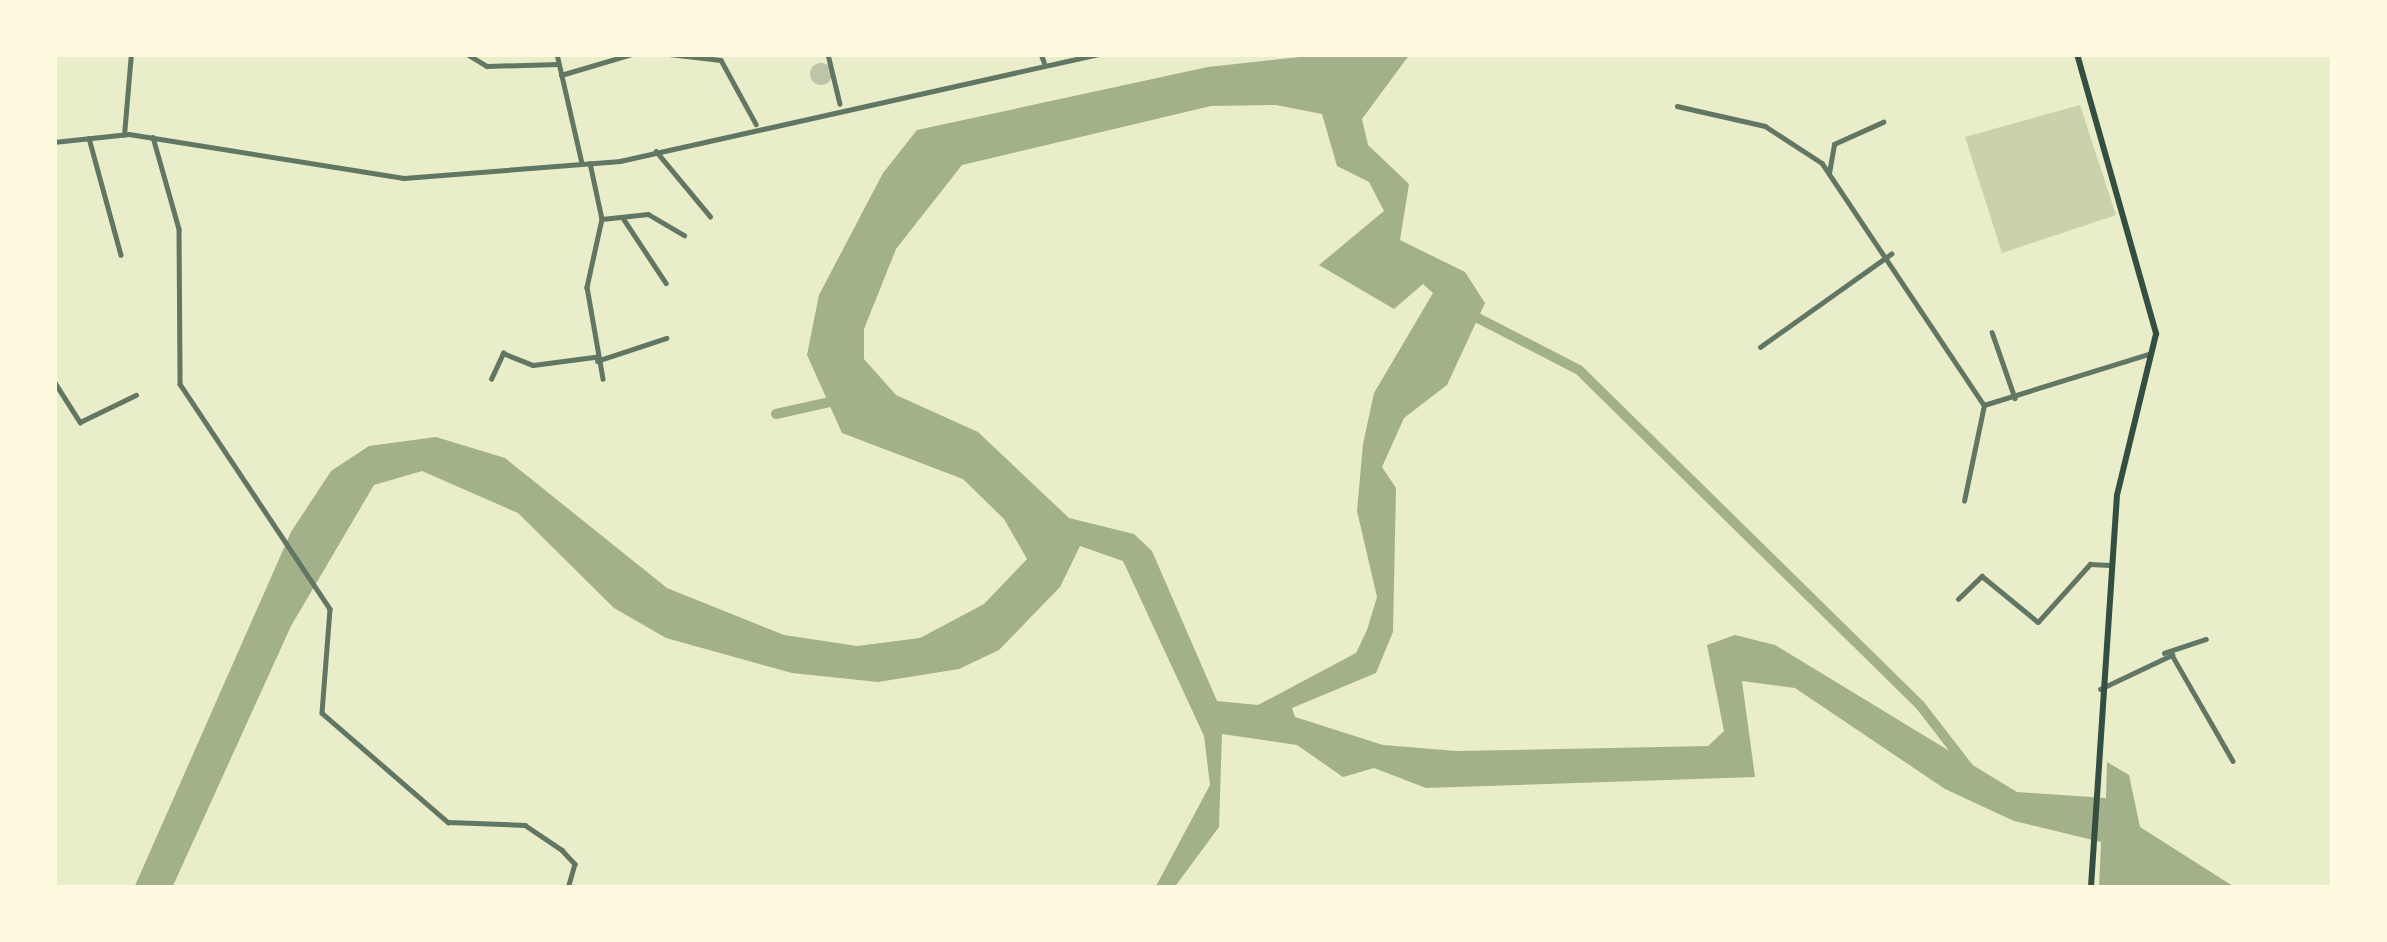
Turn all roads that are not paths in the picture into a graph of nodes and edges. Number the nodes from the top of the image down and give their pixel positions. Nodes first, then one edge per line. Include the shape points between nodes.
1 (130, 54) edge
2 (466, 54) edge
3 (557, 54) edge
4 (632, 54) edge
5 (669, 54) edge
6 (828, 54) edge
7 (1097, 54) edge
8 (2077, 54) edge
9 (1042, 58) edge
10 (558, 64) junction
11 (561, 75) junction
12 (840, 104) junction
13 (1677, 106) dead end
14 (1883, 122) dead end
15 (756, 124) junction
16 (124, 135) junction
17 (153, 137) junction
18 (89, 138) junction
19 (54, 142) edge
20 (656, 151) junction
21 (586, 162) junction
22 (1829, 173) junction
23 (710, 216) dead end
24 (623, 218) junction
25 (602, 219) junction
26 (684, 235) dead end
27 (1891, 254) junction
28 (121, 255) dead end
29 (666, 283) dead end
30 (1992, 332) dead end
31 (666, 338) dead end
32 (1760, 347) dead end
33 (2154, 352) junction
34 (596, 359) junction
35 (490, 379) dead end
36 (603, 380) dead end
37 (54, 381) edge
38 (136, 395) dead end
39 (2015, 398) junction
40 (1984, 405) junction
41 (1964, 501) dead end
42 (2110, 565) junction
43 (1958, 599) dead end
44 (2206, 640) dead end
45 (2164, 653) junction
46 (2100, 689) junction
47 (2233, 760) dead end
48 (568, 888) edge
49 (2091, 888) edge

1 - 16 street
2 - 10 street via 488,66
3 - 10 street
4 - 11 street
5 - 15 street via 721,60
6 - 12 street
7 - 9 street
8 - 33 main road
9 - 12 street
10 - 11 street
11 - 21 street
12 - 15 street
13 - 22 street via 1765,126
14 - 22 street via 1834,144
15 - 20 street
16 - 17 street
16 - 18 street
17 - 21 street via 404,178
17 - 48 street via 179,229 180,384 330,610 322,712 448,822 525,825 562,850 575,864
18 - 19 street
18 - 28 street
20 - 21 street
20 - 23 street
21 - 25 street
22 - 27 street
24 - 25 street
24 - 26 street via 648,214
24 - 29 street
25 - 34 street via 587,287
27 - 32 street
27 - 40 street
30 - 39 street
31 - 34 street
33 - 39 street
33 - 42 main road
34 - 35 street via 533,365 503,353
34 - 36 street
37 - 38 street via 80,422
39 - 40 street
40 - 41 street
42 - 43 street via 2090,565 2038,622 1982,575
42 - 46 main road
44 - 45 street
45 - 46 street
45 - 47 street via 2198,685
46 - 49 main road

